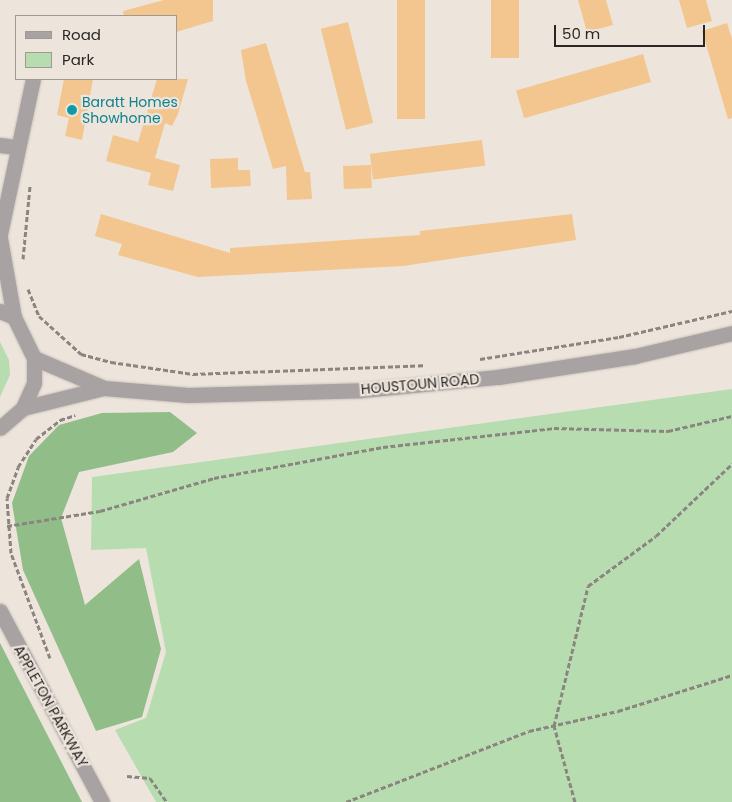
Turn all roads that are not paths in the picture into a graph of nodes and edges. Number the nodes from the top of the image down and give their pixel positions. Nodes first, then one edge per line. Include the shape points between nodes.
1 (33, 80) edge
2 (0, 145) edge
3 (17, 147) junction
4 (0, 234) edge
5 (0, 238) edge
6 (7, 314) edge
7 (732, 333) edge
8 (34, 358) junction
9 (84, 387) junction
10 (23, 408) junction
11 (0, 429) edge
12 (0, 611) edge
13 (102, 802) edge

1 - 3 street
2 - 3 street
3 - 4 street
5 - 6 street
6 - 8 street
7 - 9 street, HOUSTOUN ROAD via 635,356 517,374 362,390 188,395
8 - 9 street, HOUSTOUN ROAD
8 - 10 street via 34,383
9 - 10 street
10 - 11 street
12 - 13 street, APPLETON PARKWAY

